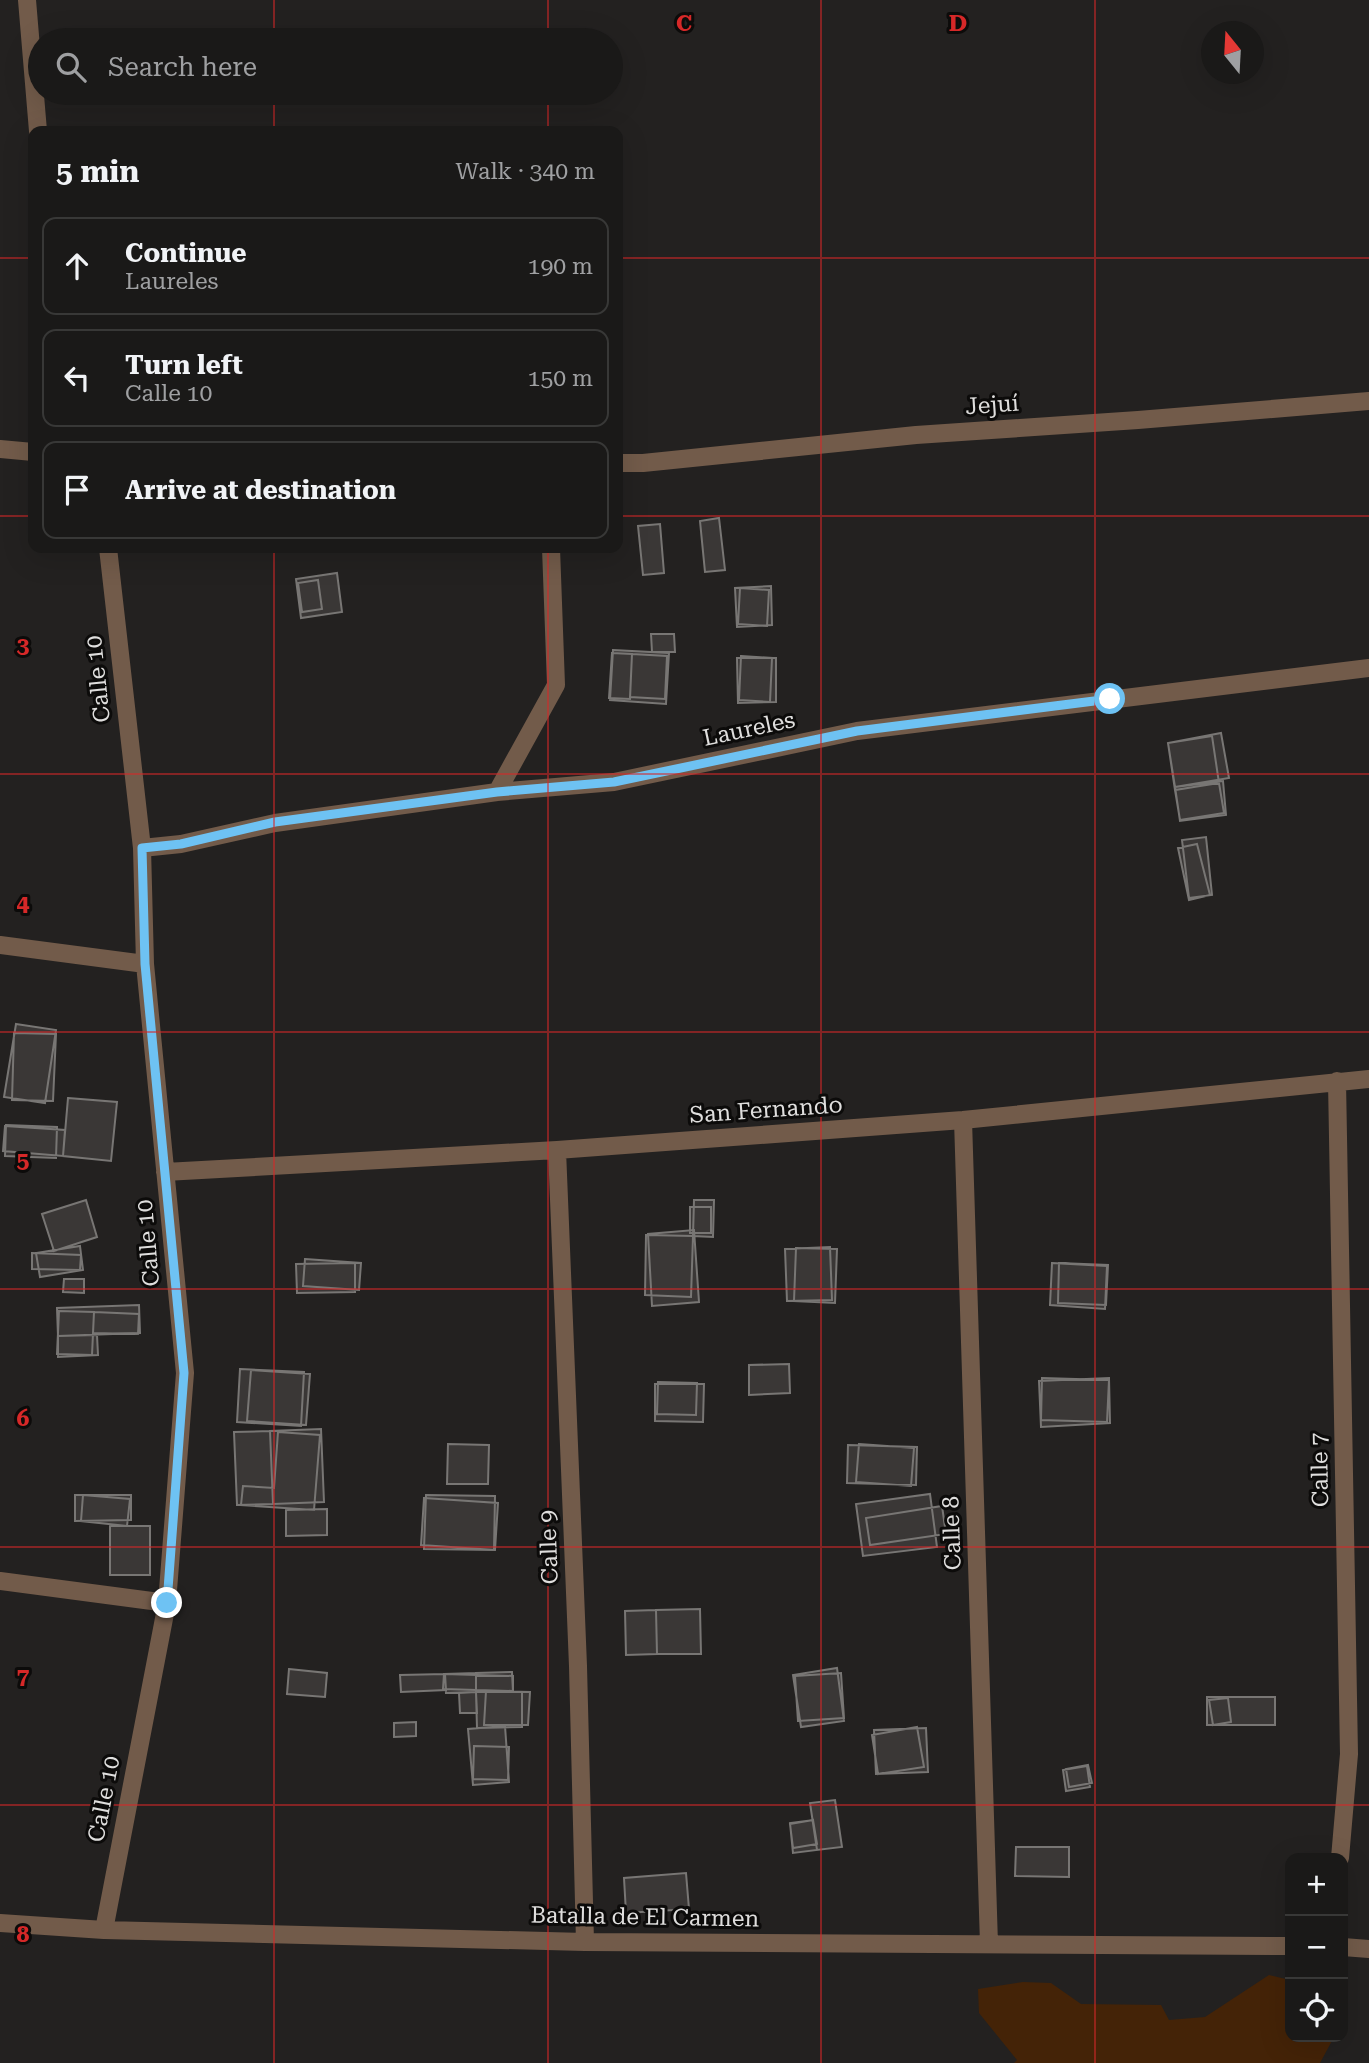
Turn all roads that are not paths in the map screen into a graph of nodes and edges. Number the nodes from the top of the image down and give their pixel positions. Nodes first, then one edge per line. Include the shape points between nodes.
1 (27, 0) edge
2 (29, 28) edge
3 (36, 105) edge
4 (38, 126) edge
5 (1369, 401) edge
6 (0, 449) edge
7 (28, 452) edge
8 (623, 463) edge
9 (109, 553) edge
10 (551, 553) edge
11 (1369, 668) edge
12 (497, 792) junction
13 (142, 848) junction
14 (0, 945) edge
15 (145, 964) junction
16 (1369, 1079) edge
17 (1338, 1081) junction
18 (963, 1120) junction
19 (557, 1150) junction
20 (165, 1172) junction
21 (0, 1581) edge
22 (167, 1603) junction
23 (1340, 1853) edge
24 (0, 1923) edge
25 (104, 1930) junction
26 (585, 1942) junction
27 (989, 1944) junction
28 (1285, 1947) edge
29 (1348, 1947) edge
30 (1369, 1949) edge

1 - 2 street
3 - 4 street
5 - 8 street, Jejuí via 916,435
6 - 7 street
9 - 13 street, Calle 10
10 - 12 street via 556,685
11 - 12 street, Laureles via 857,731 614,782
12 - 13 street, Laureles via 275,822 181,844
13 - 15 street, Calle 10
14 - 15 street
15 - 20 street, Calle 10
16 - 17 street, San Fernando
17 - 18 street, San Fernando
17 - 23 street, Calle 7 via 1349,1754
18 - 19 street, San Fernando
18 - 27 street, Calle 8
19 - 20 street, San Fernando
19 - 26 street, Calle 9
20 - 22 street, Calle 10 via 184,1373
21 - 22 street
22 - 25 street, Calle 10
24 - 25 street, Batalla de El Carmen
25 - 26 street, Batalla de El Carmen
26 - 27 street, Batalla de El Carmen
27 - 28 street, Batalla de El Carmen
29 - 30 street

